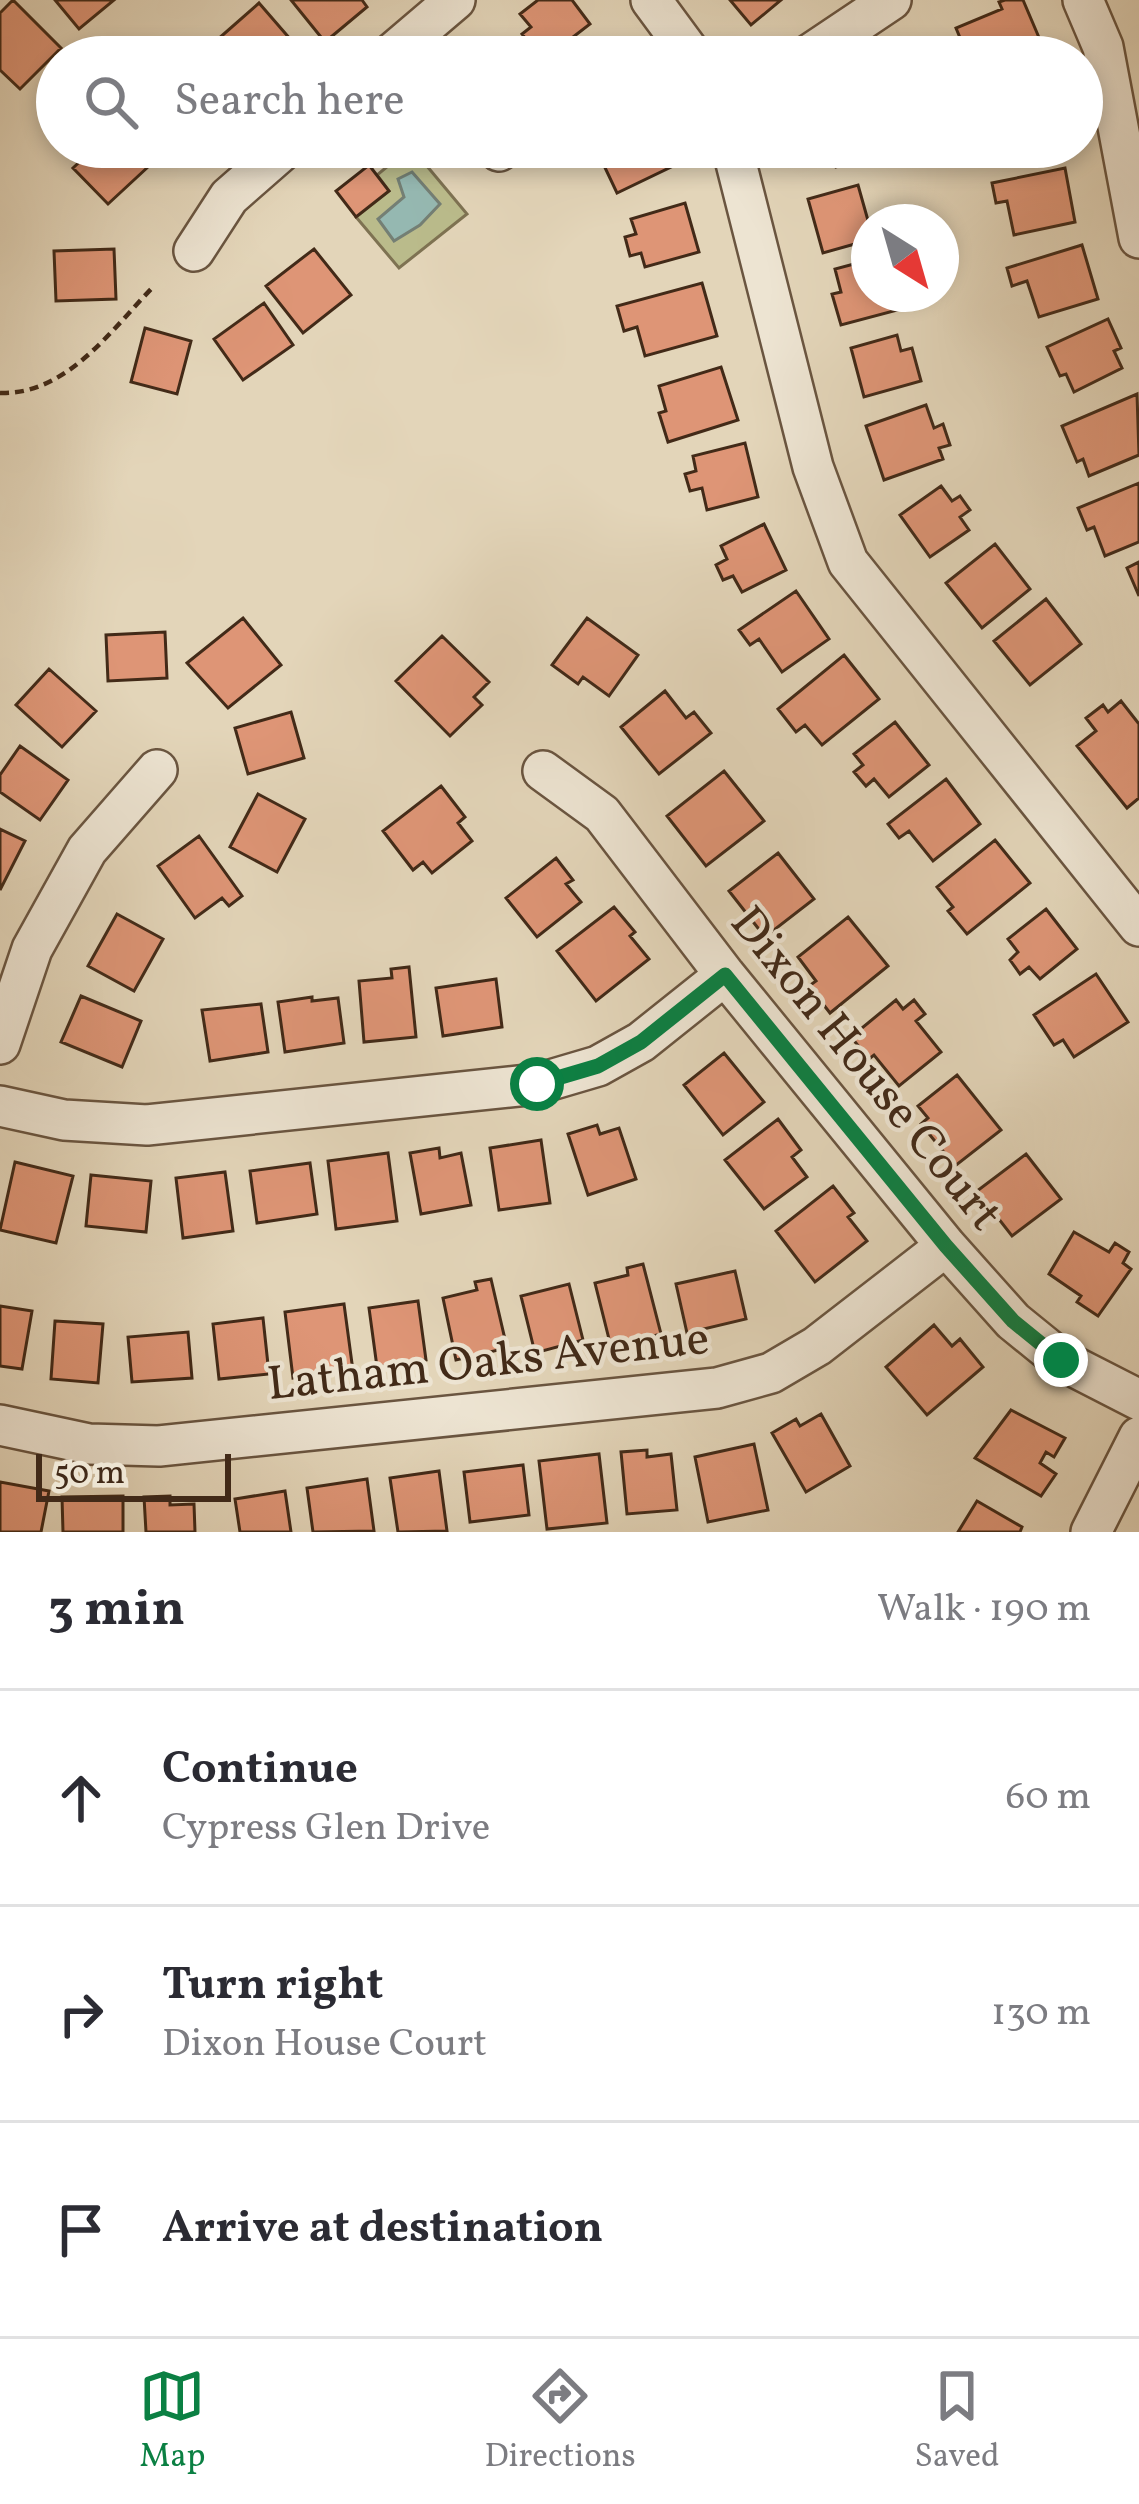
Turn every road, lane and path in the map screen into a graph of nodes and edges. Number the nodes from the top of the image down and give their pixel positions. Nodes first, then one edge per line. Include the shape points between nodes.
1 (455, 0) edge
2 (651, 0) edge
3 (891, 0) edge
4 (1083, 0) edge
5 (419, 36) edge
6 (678, 36) edge
7 (837, 36) edge
8 (1098, 36) edge
9 (1103, 52) edge
10 (262, 168) edge
11 (737, 168) edge
12 (1139, 238) edge
13 (194, 251) dead end
14 (154, 286) dead end
15 (0, 393) edge
16 (157, 770) dead end
17 (543, 770) dead end
18 (1126, 884) edge
19 (1139, 926) edge
20 (725, 975) junction
21 (0, 1044) edge
22 (0, 1106) edge
23 (946, 1246) junction
24 (1139, 1400) edge
25 (0, 1425) edge
26 (1139, 1437) edge
27 (1091, 1532) edge

1 - 5 street
2 - 6 street
3 - 7 street
4 - 8 street
9 - 12 street
10 - 13 street via 229,197
11 - 18 street via 813,467 848,562
14 - 15 path via 69,372 34,389
16 - 21 street via 88,850 32,949
17 - 20 street, Dixon House Court via 602,814
18 - 19 street
20 - 22 street via 641,1042 598,1066 537,1084 147,1126
20 - 23 street, Dixon House Court
23 - 24 street, Dixon House Court via 1013,1321 1061,1360
23 - 25 street, Latham Oaks Avenue via 818,1346 771,1373 717,1388 159,1446 88,1444
26 - 27 street

